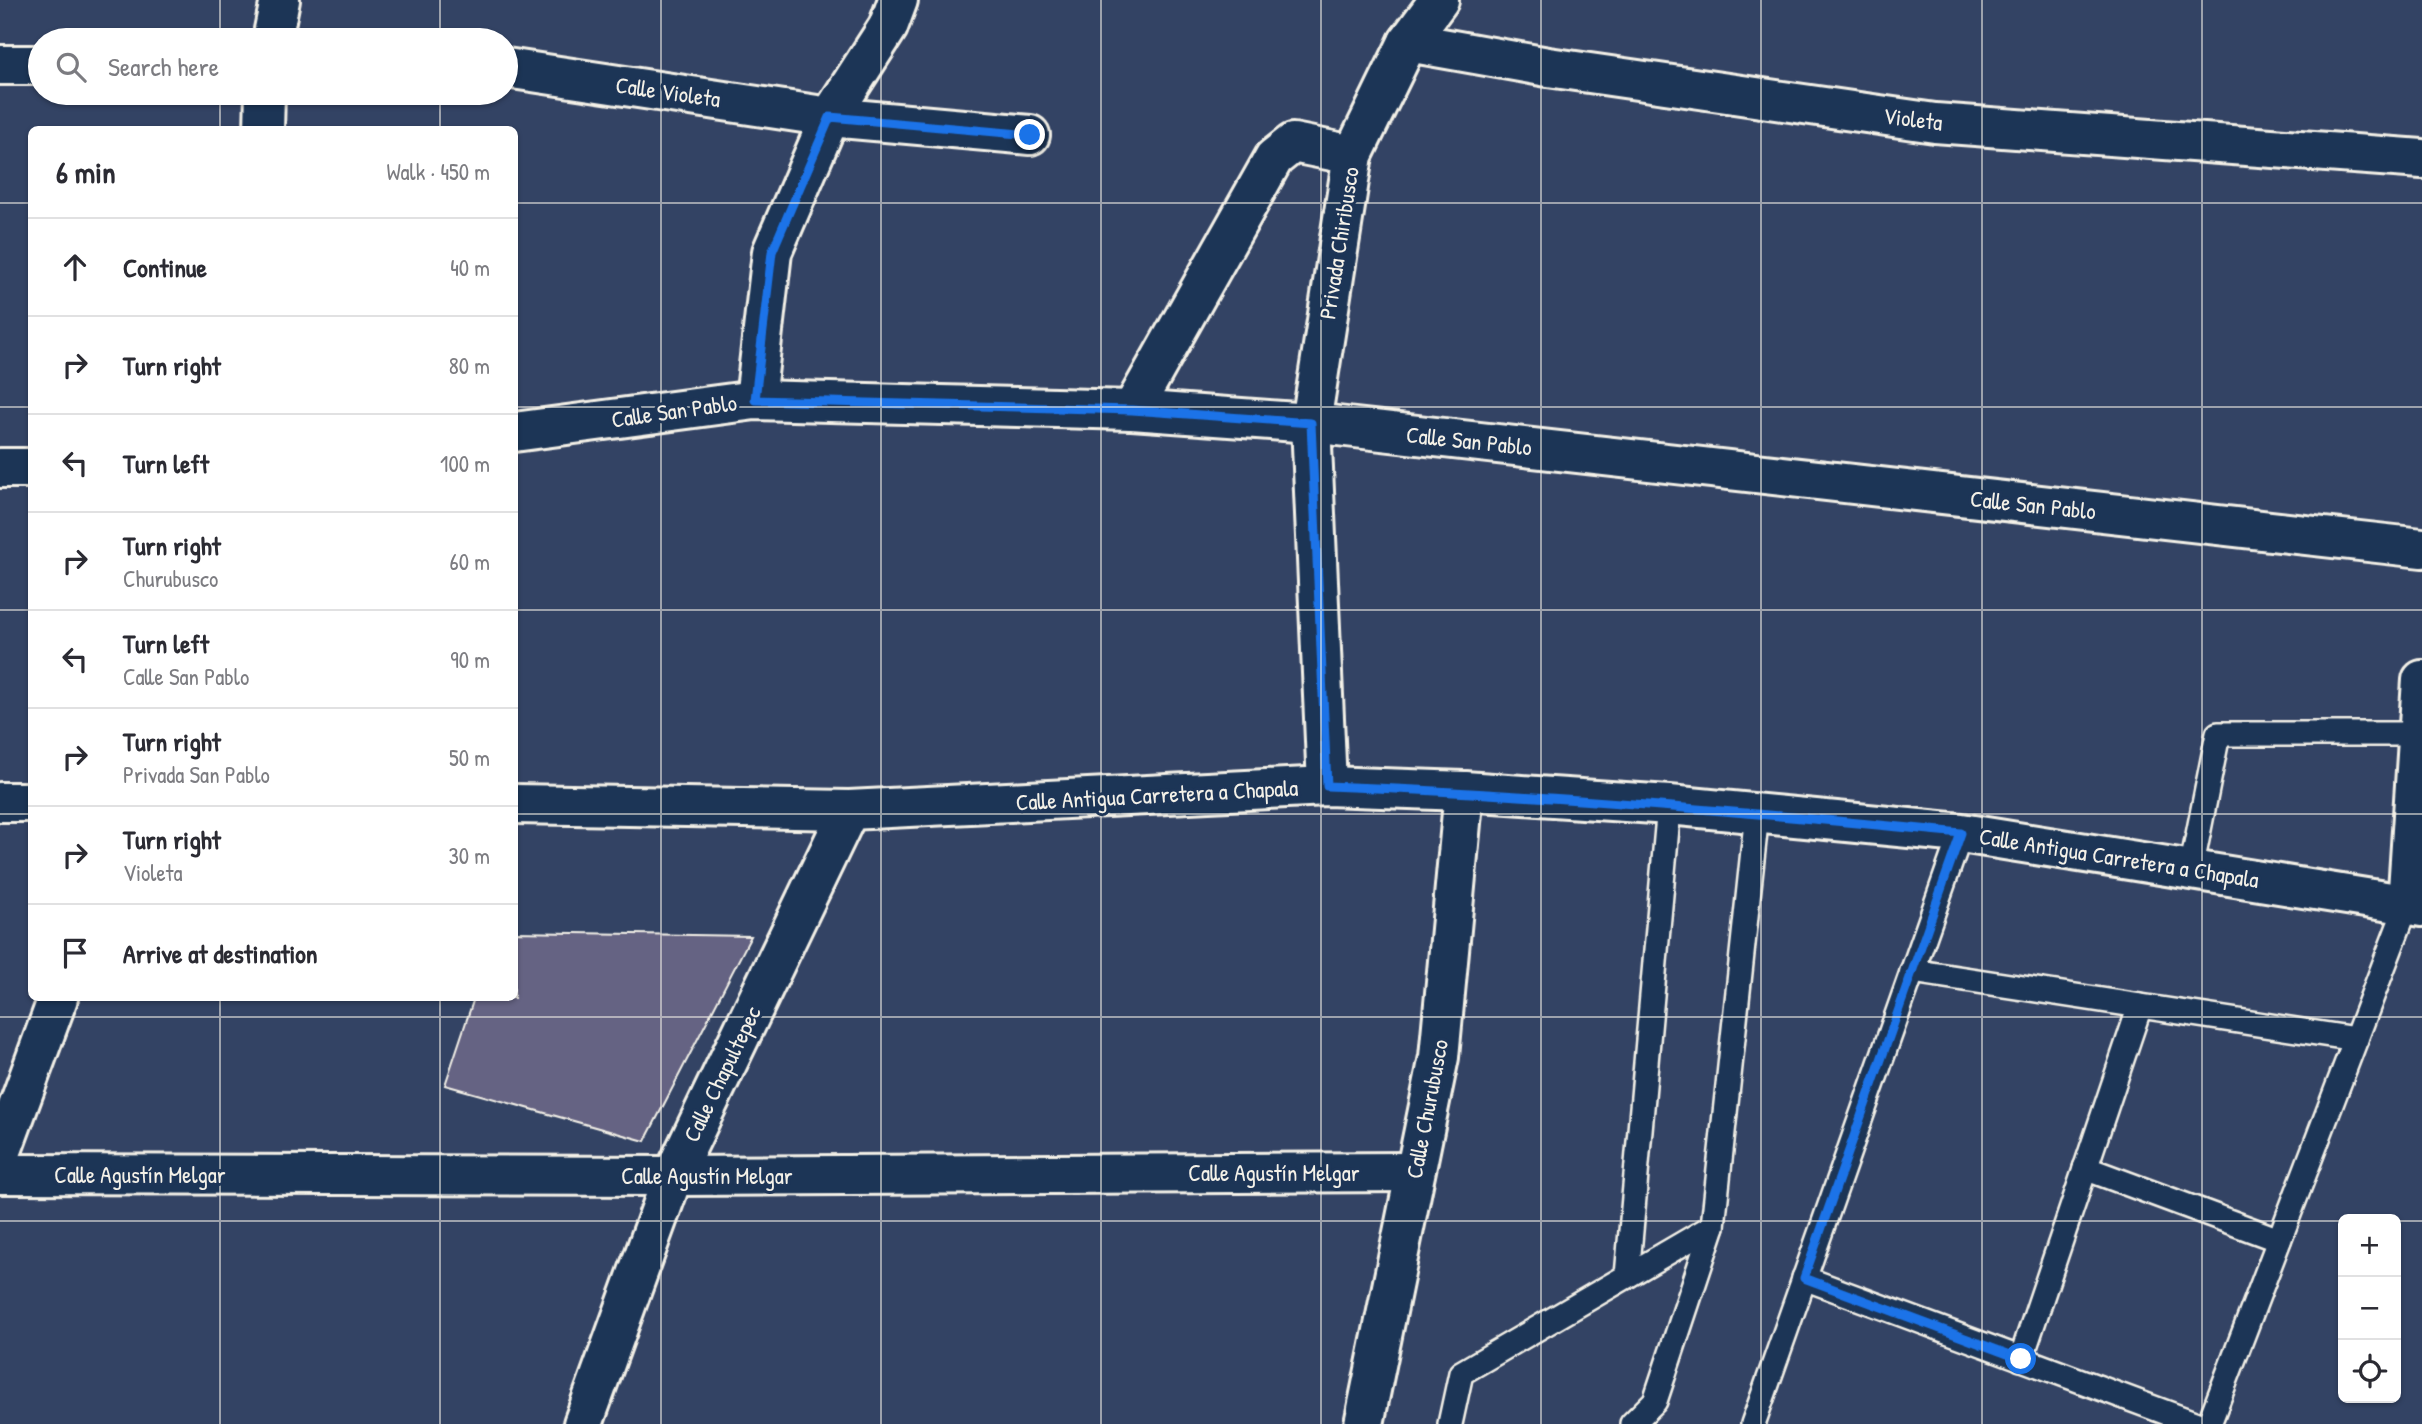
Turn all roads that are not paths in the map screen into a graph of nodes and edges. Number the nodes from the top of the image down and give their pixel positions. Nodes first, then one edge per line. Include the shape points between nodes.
1 (280, 0) edge
2 (898, 0) edge
3 (1439, 0) edge
4 (274, 28) edge
5 (1408, 42) junction
6 (0, 65) edge
7 (28, 65) edge
8 (518, 70) edge
9 (265, 105) edge
10 (830, 117) junction
11 (264, 126) edge
12 (1030, 135) dead end
13 (1353, 155) junction
14 (2422, 159) edge
15 (755, 400) junction
16 (1132, 410) junction
17 (1311, 423) junction
18 (518, 431) edge
19 (0, 468) edge
20 (28, 468) edge
21 (2422, 548) edge
22 (2422, 680) edge
23 (2418, 734) junction
24 (1327, 786) junction
25 (1464, 791) junction
26 (0, 802) edge
27 (28, 802) edge
28 (518, 804) edge
29 (1669, 805) junction
30 (849, 810) junction
31 (1757, 813) junction
32 (1961, 833) junction
33 (2191, 870) junction
34 (2415, 906) edge
35 (1912, 971) junction
36 (57, 1001) edge
37 (2140, 1006) junction
38 (2356, 1039) junction
39 (0, 1156) edge
40 (2085, 1168) junction
41 (1415, 1172) junction
42 (0, 1174) edge
43 (673, 1176) junction
44 (1713, 1226) junction
45 (2279, 1240) junction
46 (1627, 1276) junction
47 (1804, 1278) junction
48 (2021, 1359) junction
49 (583, 1424) edge
50 (1364, 1424) edge
51 (1450, 1424) edge
52 (1632, 1424) edge
53 (1753, 1424) edge
54 (2197, 1424) edge
55 (2209, 1424) edge

1 - 4 street
2 - 10 street via 888,27
3 - 5 street, Privada Chiribusco
5 - 13 street, Privada Chiribusco
5 - 14 street, Violeta via 1935,123
6 - 7 street
8 - 10 street, Calle Violeta
9 - 11 street
10 - 12 street
10 - 15 street via 772,252
13 - 16 street via 1293,143 1274,158
13 - 17 street, Privada Chiribusco
15 - 16 street, Calle San Pablo
15 - 18 street, Calle San Pablo
16 - 17 street, Calle San Pablo
17 - 21 street, Calle San Pablo
17 - 24 street, Privada Chiribusco
19 - 20 street
22 - 23 street
23 - 33 lane via 2218,734
23 - 34 street
24 - 25 street, Calle Antigua Carretera a Chapala
24 - 30 street, Calle Antigua Carretera a Chapala
25 - 29 street, Calle Antigua Carretera a Chapala
25 - 41 street, Calle Churubusco via 1439,1057
26 - 27 street
28 - 30 street, Calle Antigua Carretera a Chapala
29 - 31 street, Calle Antigua Carretera a Chapala
29 - 46 lane
30 - 43 street, Calle Chapultepec
31 - 32 street, Calle Antigua Carretera a Chapala
31 - 44 lane
32 - 33 street, Calle Antigua Carretera a Chapala
32 - 35 lane
33 - 34 street, Calle Antigua Carretera a Chapala
34 - 38 lane
35 - 37 lane
35 - 47 lane
36 - 39 street
37 - 38 lane
37 - 40 lane
38 - 45 lane
40 - 45 lane
40 - 48 lane
41 - 43 street, Calle Agustín Melgar
41 - 50 street, Calle Churubusco
42 - 43 street, Calle Agustín Melgar
43 - 49 street, Calle Chapultepec
44 - 46 lane
44 - 52 lane via 1655,1401
45 - 55 lane
46 - 51 lane via 1461,1373
47 - 48 lane
47 - 53 lane
48 - 54 lane

